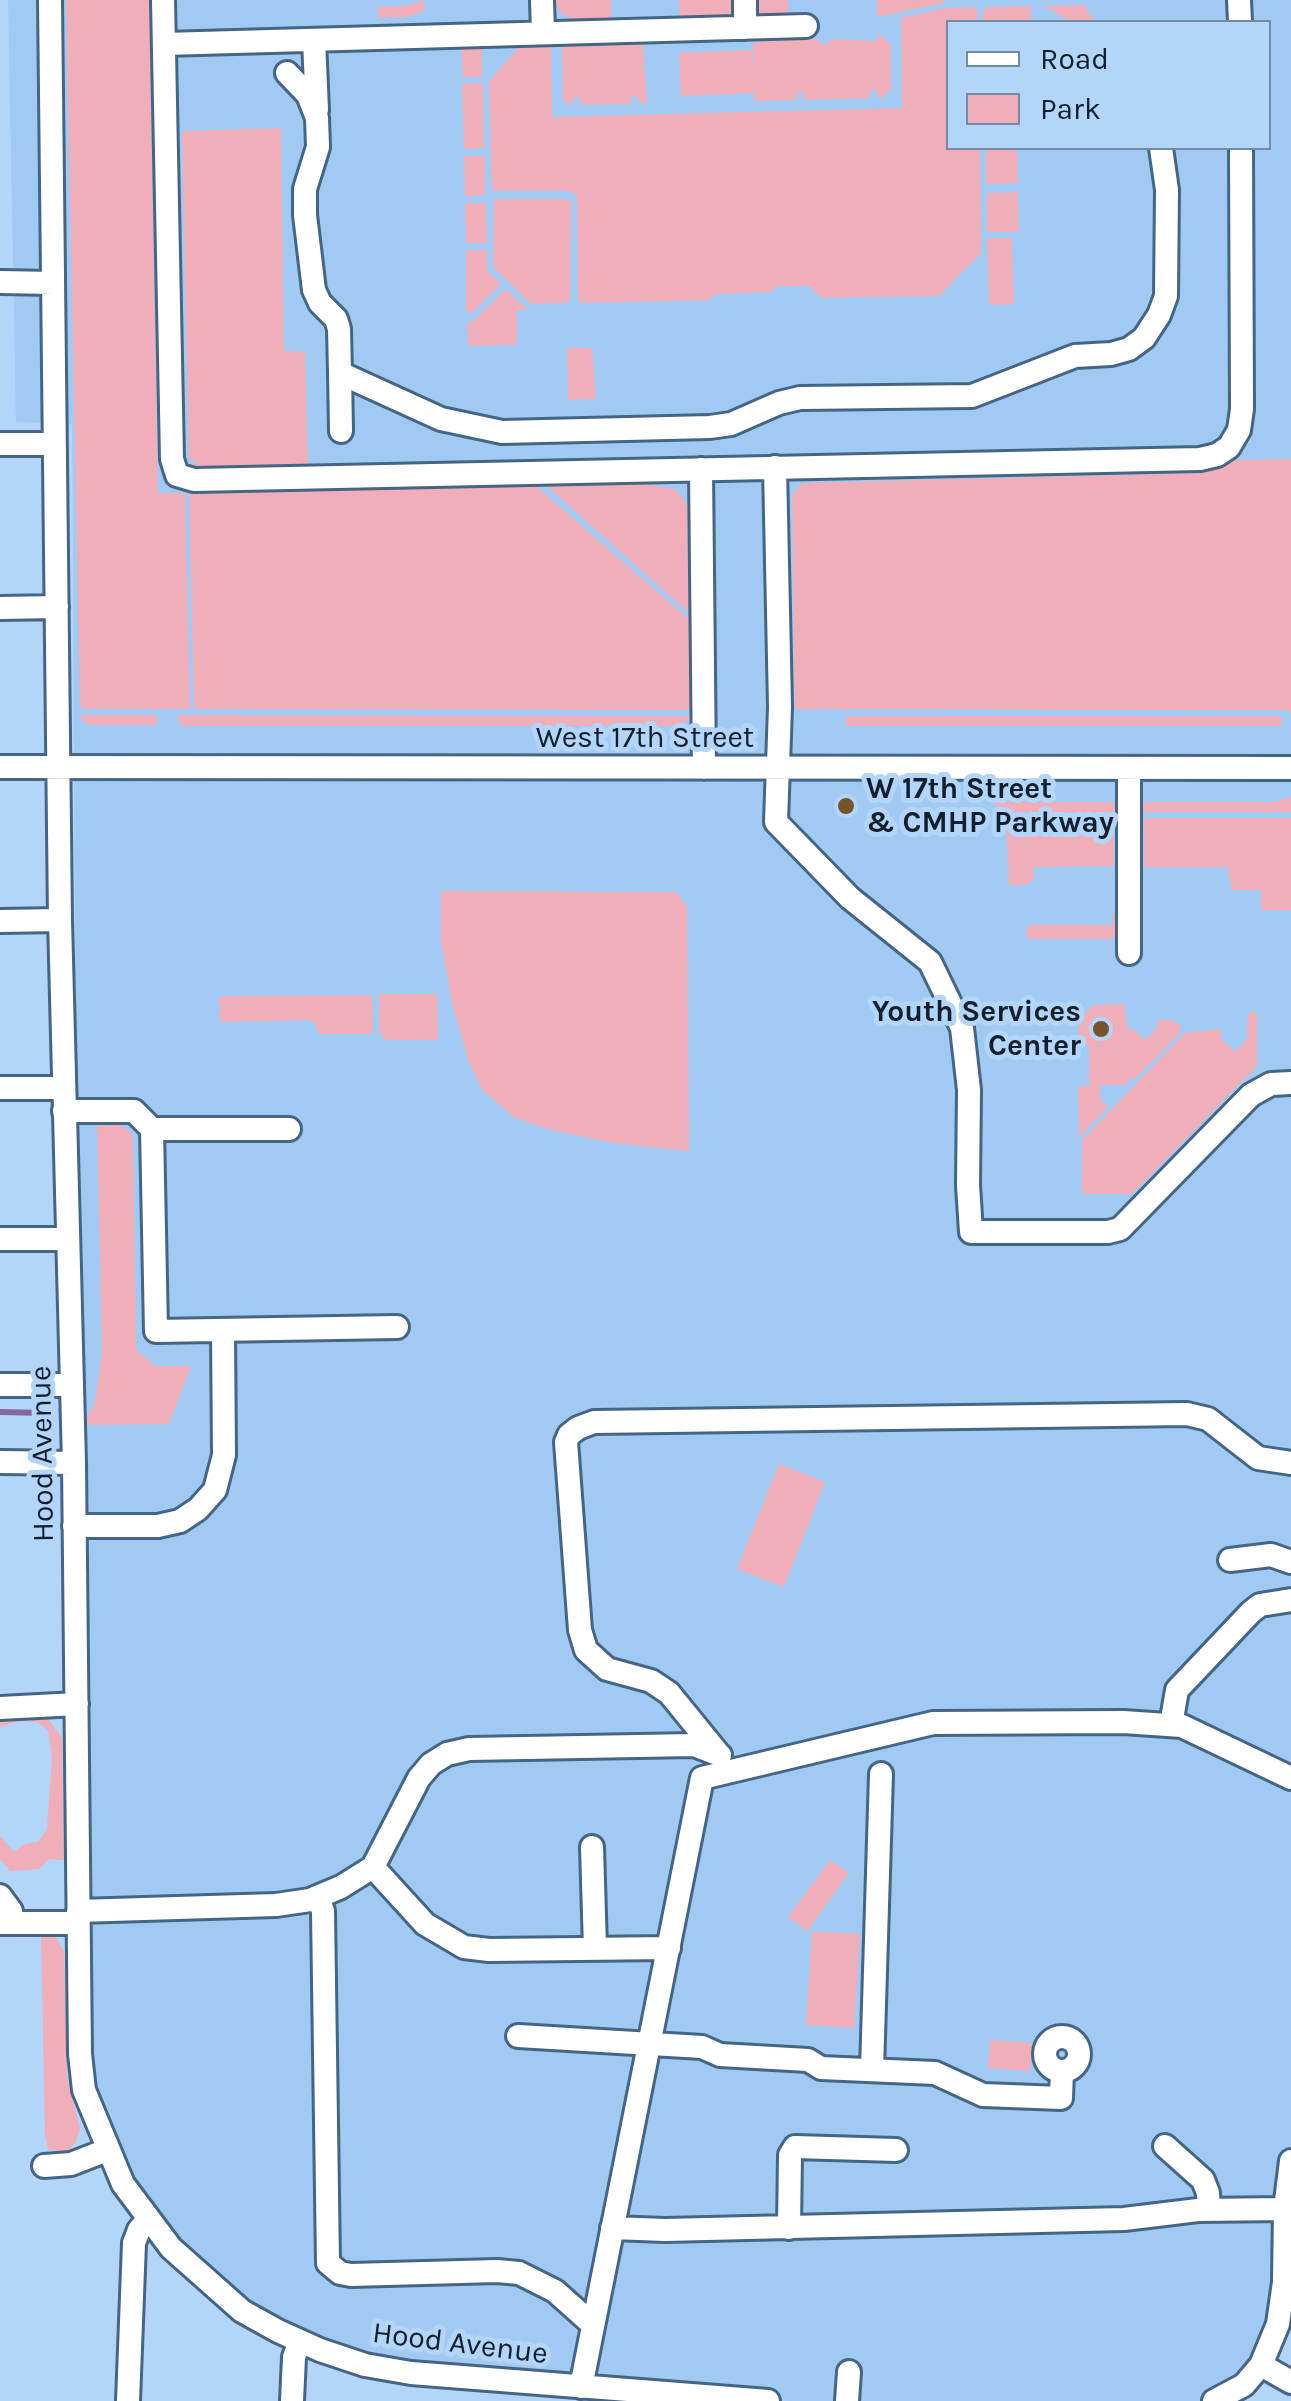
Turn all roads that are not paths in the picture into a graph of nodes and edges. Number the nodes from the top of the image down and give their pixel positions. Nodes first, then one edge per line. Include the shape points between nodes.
1 (50, 0) edge
2 (163, 0) edge
3 (542, 0) edge
4 (746, 0) edge
5 (806, 26) dead end
6 (745, 28) junction
7 (543, 33) junction
8 (314, 40) junction
9 (164, 44) junction
10 (287, 74) dead end
11 (317, 118) junction
12 (1160, 150) edge
13 (1240, 150) edge
14 (0, 282) edge
15 (54, 283) junction
16 (340, 372) junction
17 (341, 431) dead end
18 (0, 444) edge
19 (54, 444) junction
20 (775, 467) junction
21 (700, 469) junction
22 (56, 607) junction
23 (0, 608) edge
24 (0, 767) edge
25 (59, 768) junction
26 (704, 768) junction
27 (778, 768) junction
28 (1130, 768) junction
29 (1291, 768) edge
30 (60, 920) junction
31 (0, 921) edge
32 (1129, 953) dead end
33 (1291, 1084) edge
34 (0, 1088) edge
35 (63, 1100) junction
36 (289, 1129) dead end
37 (152, 1130) junction
38 (0, 1239) edge
39 (67, 1239) junction
40 (397, 1327) dead end
41 (223, 1330) junction
42 (0, 1385) edge
43 (72, 1385) junction
44 (0, 1462) edge
45 (74, 1463) junction
46 (1291, 1463) edge
47 (74, 1526) junction
48 (1230, 1560) dead end
49 (1291, 1562) edge
50 (1291, 1600) edge
51 (76, 1704) junction
52 (0, 1708) edge
53 (1170, 1725) junction
54 (717, 1752) junction
55 (736, 1770) junction
56 (881, 1774) dead end
57 (1291, 1778) edge
58 (592, 1847) dead end
59 (373, 1867) junction
60 (0, 1896) edge
61 (318, 1897) junction
62 (78, 1917) junction
63 (6, 1923) edge
64 (669, 1948) junction
65 (595, 1949) junction
66 (518, 2036) dead end
67 (650, 2043) junction
68 (872, 2070) junction
69 (1062, 2071) dead end
70 (1165, 2146) dead end
71 (107, 2150) junction
72 (896, 2150) dead end
73 (1291, 2161) edge
74 (44, 2166) dead end
75 (1209, 2210) junction
76 (1287, 2217) edge
77 (148, 2219) junction
78 (612, 2228) junction
79 (789, 2228) junction
80 (592, 2324) junction
81 (300, 2342) junction
82 (1262, 2365) junction
83 (849, 2372) dead end
84 (1291, 2382) edge
85 (578, 2392) edge
86 (128, 2401) edge
87 (292, 2401) edge
88 (768, 2401) edge
89 (846, 2401) edge
90 (1214, 2401) edge

1 - 15 street, Hood Avenue
2 - 9 street
3 - 7 street
4 - 6 street
5 - 6 street
6 - 7 street
7 - 8 street
8 - 9 street
8 - 11 street
9 - 21 street via 177,475 194,480
10 - 11 street via 308,95
11 - 16 street via 305,215 314,290 339,330
12 - 16 street via 1167,190 1166,296 1144,338 1129,349 1074,356 972,396 800,398 710,427 502,432 440,418
13 - 20 street via 1242,409 1229,448 1200,458
14 - 15 street
15 - 19 street, Hood Avenue
16 - 17 street
18 - 19 street
19 - 22 street, Hood Avenue
20 - 21 street
20 - 27 street
21 - 26 street
22 - 23 street
22 - 25 street, Hood Avenue
24 - 25 street, West 17th Street
25 - 26 street, West 17th Street
25 - 30 street, Hood Avenue
26 - 27 street, West 17th Street
27 - 28 street, West 17th Street
27 - 33 street via 776,822 850,898 930,962 962,1028 971,1232 1120,1229 1251,1095 1271,1084
28 - 29 street, West 17th Street
28 - 32 street
30 - 31 street
30 - 35 street, Hood Avenue
34 - 35 street
35 - 37 street via 134,1111
35 - 39 street, Hood Avenue
36 - 37 street
37 - 41 street via 156,1331
38 - 39 street
39 - 43 street, Hood Avenue
40 - 41 street
41 - 47 street via 224,1456 216,1490 180,1521
42 - 43 street
43 - 45 street, Hood Avenue
44 - 45 street
45 - 47 street, Hood Avenue
46 - 54 street via 1258,1458 1208,1418 1186,1414 594,1422 578,1428 566,1442 586,1650 607,1668 669,1693
47 - 51 street, Hood Avenue
48 - 49 street via 1271,1555
50 - 53 street via 1260,1604 1224,1640 1177,1690
51 - 52 street
51 - 62 street, Hood Avenue
53 - 55 street via 933,1723
53 - 57 street
54 - 55 street
54 - 59 street via 694,1745 447,1754 420,1778
55 - 64 street via 702,1778
56 - 68 street
58 - 65 street
59 - 61 street
59 - 65 street via 425,1924 464,1947
60 - 63 street via 12,1911
61 - 62 street
61 - 80 street via 328,2264 351,2275 518,2273 554,2291
62 - 63 street
62 - 71 street, Hood Avenue via 80,2073
64 - 65 street
64 - 67 street
66 - 67 street
67 - 68 street
67 - 78 street
68 - 69 street via 935,2073 983,2095 1061,2098
70 - 75 street via 1203,2180
71 - 74 street
71 - 77 street, Hood Avenue
72 - 79 street via 795,2147
73 - 76 street
75 - 76 street
75 - 79 street via 1124,2219
76 - 82 street via 1278,2324
77 - 81 street, Hood Avenue via 242,2311
77 - 86 street via 134,2243
78 - 79 street
78 - 80 street
80 - 85 street
81 - 85 street, Hood Avenue via 365,2365
81 - 87 street
82 - 84 street
82 - 90 street via 1244,2386
83 - 89 street
85 - 88 street, Hood Avenue

